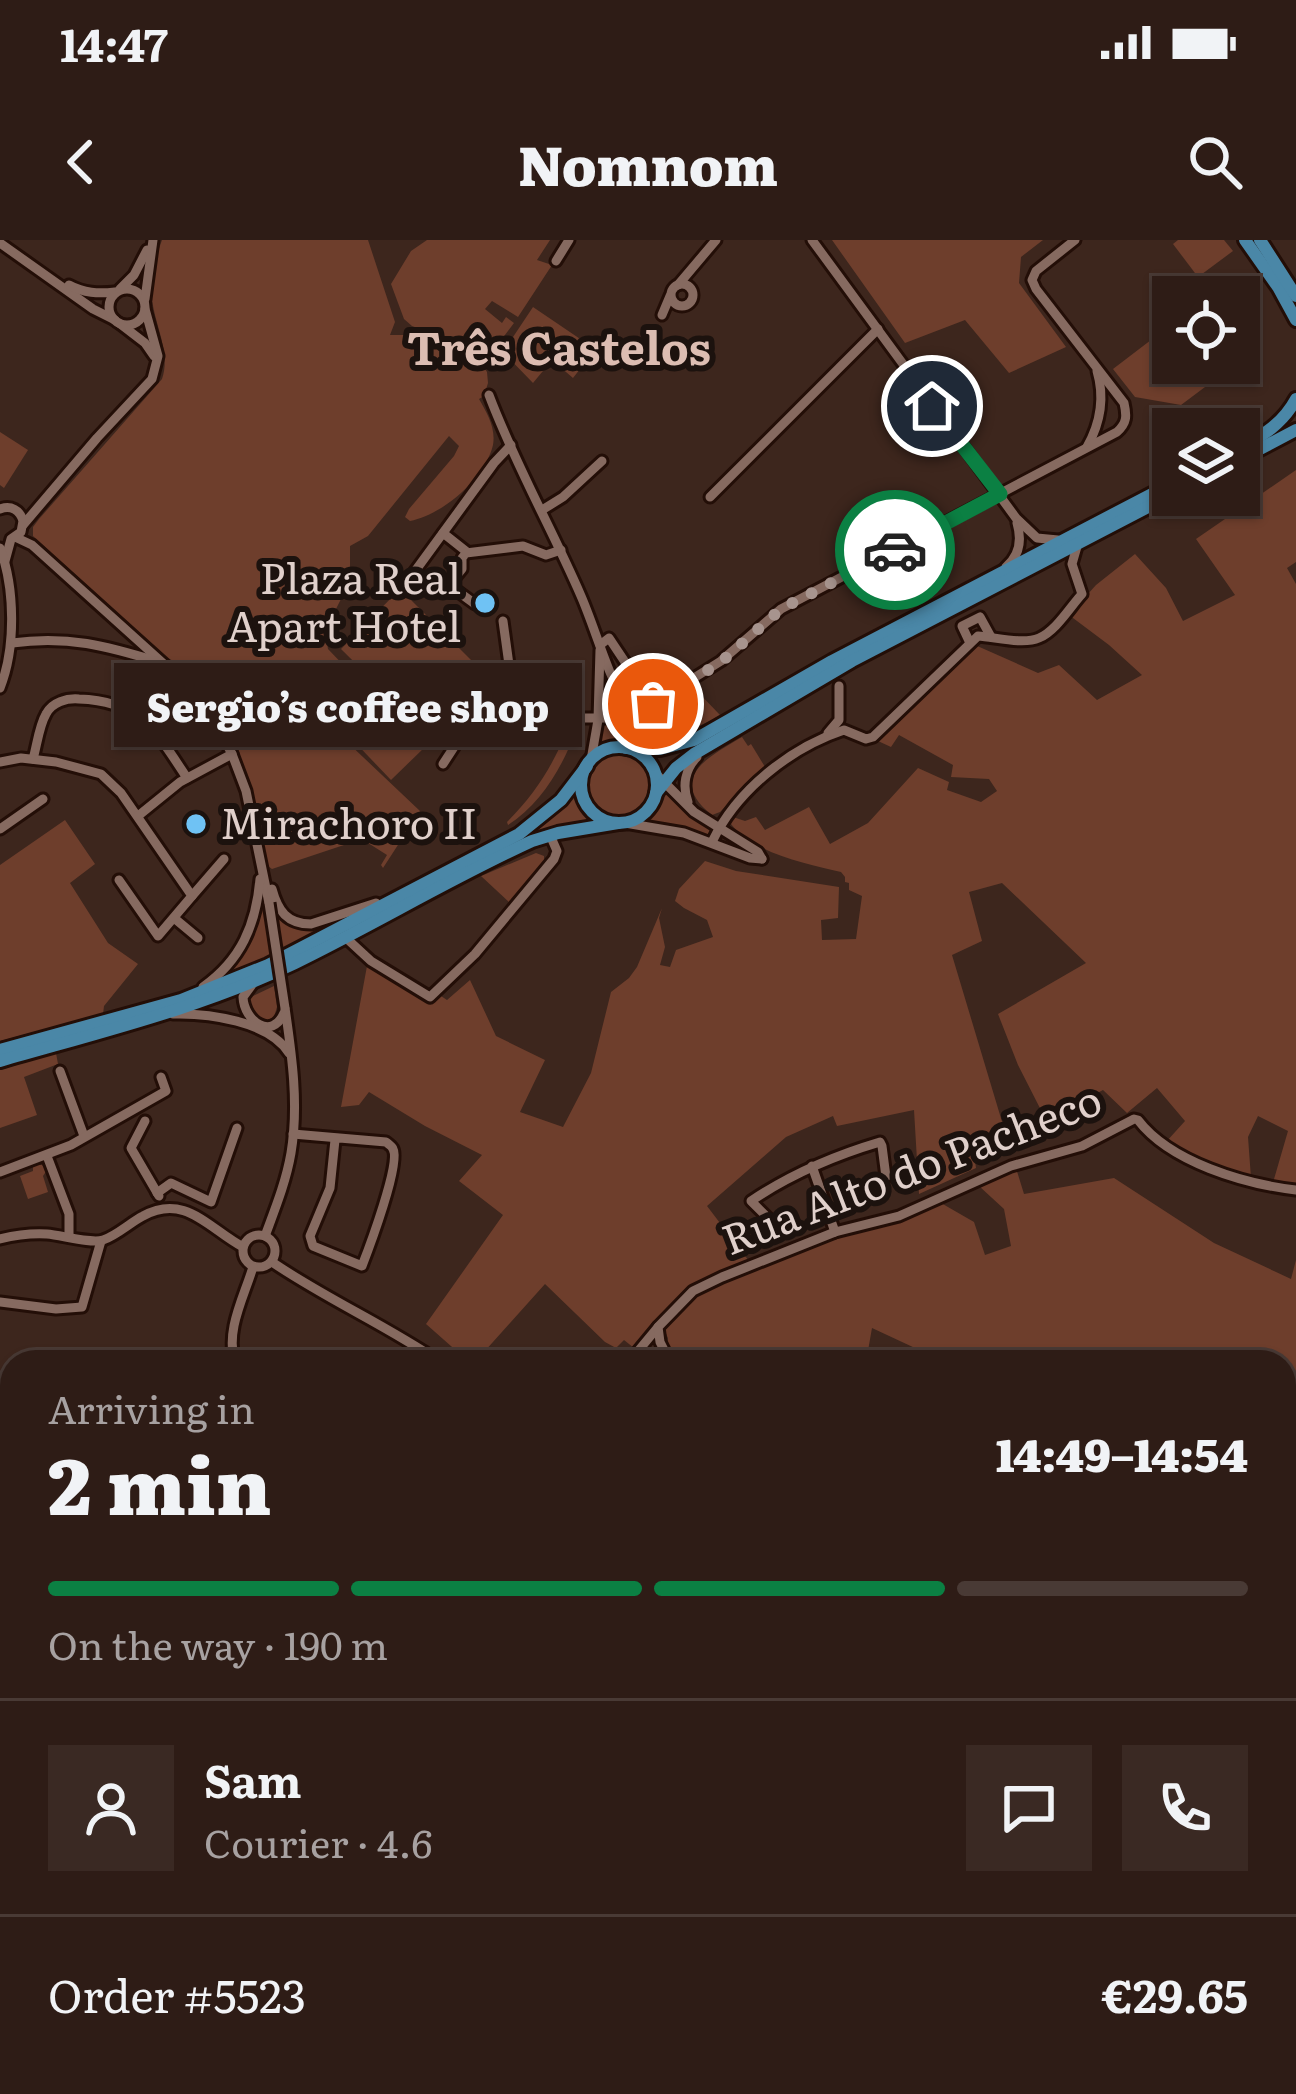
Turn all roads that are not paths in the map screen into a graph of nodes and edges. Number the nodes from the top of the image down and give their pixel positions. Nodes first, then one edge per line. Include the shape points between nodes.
1 (152, 240) edge
2 (569, 240) edge
3 (716, 240) edge
4 (812, 240) edge
5 (1076, 240) edge
6 (1246, 240) edge
7 (1260, 240) edge
8 (0, 243) edge
9 (704, 253) junction
10 (556, 261) dead end
11 (710, 267) dead end
12 (44, 273) junction
13 (675, 288) junction
14 (118, 291) junction
15 (1296, 296) edge
16 (145, 306) junction
17 (662, 315) dead end
18 (1296, 320) edge
19 (117, 322) junction
20 (878, 329) junction
21 (157, 364) junction
22 (1095, 366) junction
23 (489, 395) dead end
24 (1296, 398) edge
25 (1296, 430) edge
26 (1260, 436) edge
27 (511, 445) junction
28 (1086, 448) junction
29 (1260, 449) edge
30 (602, 461) dead end
31 (1000, 494) junction
32 (1152, 495) edge
33 (710, 497) dead end
34 (1152, 504) edge
35 (41, 506) junction
36 (5, 508) edge
37 (542, 510) junction
38 (1016, 518) junction
39 (14, 533) edge
40 (443, 533) junction
41 (1071, 541) junction
42 (0, 548) edge
43 (561, 550) junction
44 (467, 552) junction
45 (5, 561) junction
46 (1042, 562) junction
47 (1002, 571) junction
48 (1073, 573) junction
49 (402, 589) dead end
50 (475, 604) dead end
51 (503, 621) dead end
52 (991, 637) junction
53 (12, 643) junction
54 (970, 643) junction
55 (600, 645) junction
56 (164, 664) junction
57 (839, 686) dead end
58 (0, 688) edge
59 (513, 694) junction
60 (653, 704) junction
61 (632, 717) junction
62 (598, 720) junction
63 (842, 725) junction
64 (708, 739) junction
65 (232, 754) junction
66 (33, 759) junction
67 (0, 762) edge
68 (589, 763) junction
69 (443, 764) dead end
70 (654, 772) junction
71 (187, 778) junction
72 (43, 799) dead end
73 (694, 812) junction
74 (138, 816) junction
75 (622, 823) junction
76 (719, 828) junction
77 (0, 830) edge
78 (550, 835) junction
79 (712, 842) junction
80 (224, 859) dead end
81 (261, 862) junction
82 (119, 880) dead end
83 (404, 894) junction
84 (192, 896) junction
85 (174, 918) junction
86 (345, 937) junction
87 (198, 938) dead end
88 (259, 979) junction
89 (188, 997) junction
90 (286, 1008) junction
91 (150, 1018) junction
92 (0, 1050) edge
93 (0, 1060) edge
94 (293, 1067) junction
95 (60, 1071) dead end
96 (161, 1077) dead end
97 (146, 1120) dead end
98 (237, 1128) dead end
99 (293, 1134) junction
100 (84, 1136) junction
101 (335, 1140) junction
102 (47, 1156) junction
103 (812, 1166) junction
104 (0, 1172) edge
105 (886, 1177) dead end
106 (1296, 1190) edge
107 (157, 1193) junction
108 (164, 1207) junction
109 (772, 1222) dead end
110 (835, 1232) junction
111 (265, 1236) junction
112 (69, 1237) junction
113 (0, 1238) edge
114 (101, 1241) junction
115 (243, 1247) junction
116 (272, 1262) junction
117 (362, 1265) junction
118 (253, 1267) junction
119 (357, 1278) dead end
120 (0, 1302) edge
121 (658, 1327) junction
122 (416, 1345) junction
123 (231, 1350) edge
124 (414, 1350) edge
125 (423, 1350) edge
126 (639, 1350) edge
127 (664, 1350) edge

1 - 14 street
1 - 16 street
2 - 10 street
3 - 9 street
4 - 20 street
5 - 22 street via 1032,280
6 - 18 main road
7 - 15 main road
8 - 12 street
9 - 11 street
9 - 13 street
12 - 14 street via 80,291
12 - 19 street
13 - 13 street via 687,285 693,293 680,310
13 - 17 street
14 - 16 street via 137,292
14 - 19 street via 108,306
16 - 19 street via 136,322
16 - 21 street
19 - 21 street via 146,343
20 - 31 street
20 - 33 street
21 - 35 street
22 - 28 street via 1101,410
22 - 28 street via 1127,415 1117,432
23 - 27 street
24 - 26 main road
25 - 29 main road
27 - 37 street
27 - 40 street
28 - 31 street
30 - 37 street
31 - 38 street
31 - 60 street via 781,609 721,662
32 - 41 main road
34 - 41 main road
35 - 36 street
35 - 39 street
36 - 39 street via 22,517
37 - 43 street
38 - 41 street via 1037,538
38 - 47 street via 1020,546
39 - 45 street
39 - 56 street
40 - 44 street
40 - 49 street
41 - 46 main road
41 - 47 main road
41 - 48 street
42 - 45 street
43 - 44 street
43 - 55 street
44 - 50 street via 449,585
45 - 53 street
46 - 48 street via 1060,562
46 - 64 main road
47 - 64 main road via 832,661
48 - 52 street via 1082,594 1038,639
51 - 59 street
52 - 54 street
52 - 54 street via 980,617 962,626
53 - 56 street via 77,640
53 - 58 street
54 - 63 street via 870,739
55 - 60 street via 609,638
55 - 61 street
55 - 62 street
56 - 65 street via 202,704
57 - 63 street
59 - 62 street
59 - 69 street via 486,698
60 - 61 street
61 - 62 street
61 - 64 street via 678,739
61 - 70 street
62 - 68 street
63 - 76 street via 773,769
64 - 70 main road
64 - 70 main road via 683,745
64 - 73 street via 688,769 685,791
65 - 71 street
65 - 81 street
66 - 67 street
66 - 71 street via 46,712 78,698 130,709
66 - 74 street via 101,774
68 - 70 main road via 626,748
68 - 75 main road via 581,784 586,803 600,818
68 - 83 main road via 540,820
70 - 73 street
70 - 75 main road via 652,805
71 - 74 street
72 - 77 street
73 - 76 street
74 - 84 street
75 - 78 main road
75 - 79 street
76 - 79 street
76 - 79 street via 762,859
78 - 86 main road
78 - 86 street via 554,859 430,997
80 - 84 street
81 - 83 street via 276,903 300,924
81 - 89 street via 244,942
81 - 90 street, bridge
82 - 85 street via 158,936
83 - 89 main road
84 - 85 street
85 - 87 street
86 - 88 main road
88 - 90 street via 243,997 250,1019 274,1026
88 - 91 main road
89 - 92 main road
90 - 94 street
91 - 93 main road
91 - 94 street via 199,1014 254,1028 285,1045
94 - 99 street
95 - 100 street
96 - 100 street via 166,1091
97 - 107 street via 131,1148
98 - 107 street via 211,1202 171,1183
99 - 101 street
99 - 111 street
100 - 102 street
101 - 117 street via 330,1188 310,1236 313,1246
101 - 117 street via 386,1142 395,1156
102 - 104 street
102 - 112 street via 69,1214
103 - 105 street via 880,1142
103 - 109 street via 751,1201
103 - 110 street
106 - 110 street, Rua Alto do Pacheco via 1211,1169 1152,1138 1136,1119 899,1216
107 - 108 street
108 - 114 street
108 - 115 street via 186,1210
110 - 121 street, Rua Alto do Pacheco via 693,1291
111 - 115 street
111 - 116 street via 275,1249
112 - 113 street
112 - 114 street
114 - 120 street via 82,1307
115 - 118 street
116 - 118 street
116 - 122 street
117 - 119 street
118 - 123 street
121 - 126 street, Rua Alto do Pacheco
121 - 127 street
122 - 124 street
122 - 125 street

